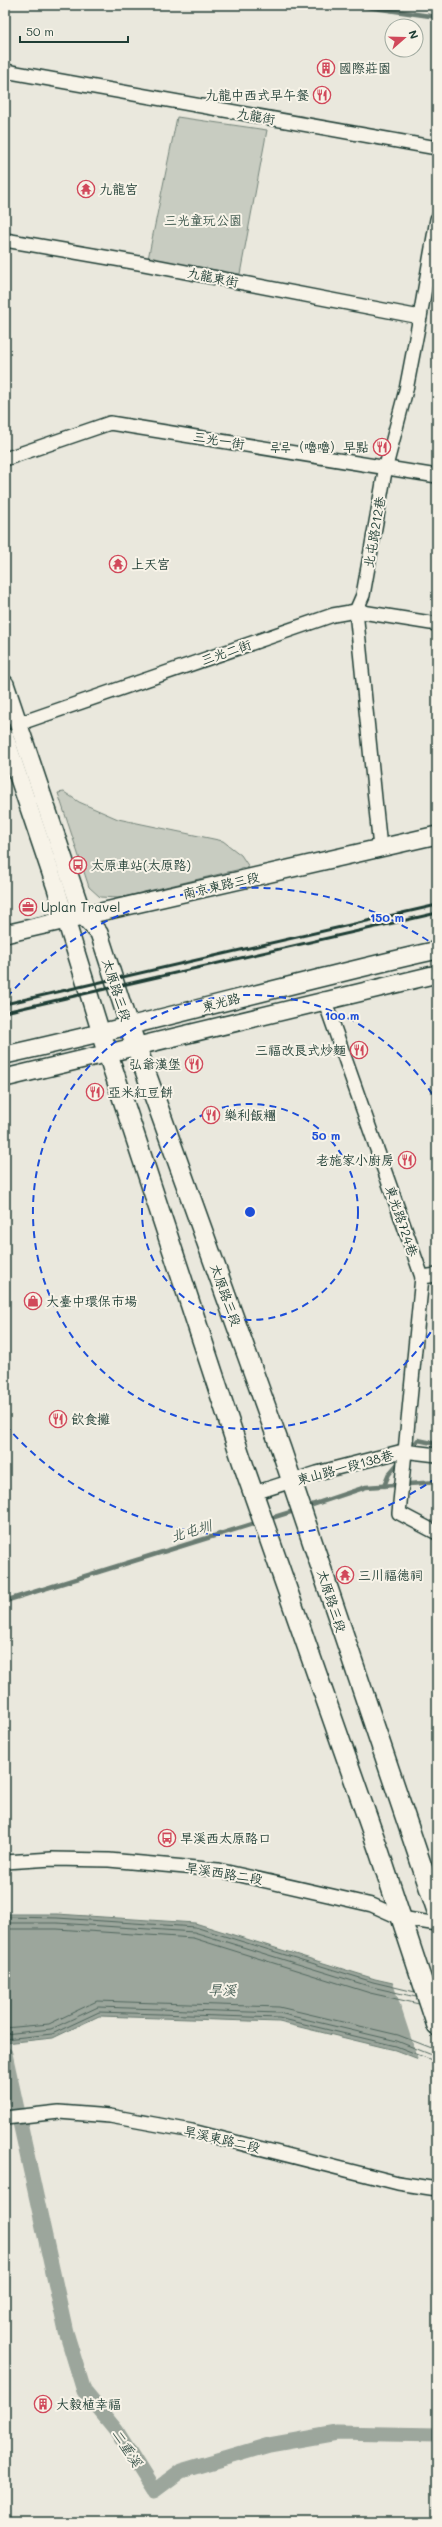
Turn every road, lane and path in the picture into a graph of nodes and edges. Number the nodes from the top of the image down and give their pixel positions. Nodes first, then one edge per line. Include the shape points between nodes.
1 (5, 71) edge
2 (437, 148) edge
3 (437, 220) edge
4 (5, 240) edge
5 (420, 317) junction
6 (5, 459) edge
7 (386, 466) junction
8 (437, 476) edge
9 (356, 611) junction
10 (437, 624) edge
11 (5, 684) edge
12 (18, 724) junction
13 (5, 737) edge
14 (437, 835) edge
15 (380, 848) junction
16 (83, 916) junction
17 (67, 920) junction
18 (5, 934) edge
19 (437, 950) edge
20 (437, 974) edge
21 (324, 999) junction
22 (129, 1026) junction
23 (101, 1033) junction
24 (136, 1047) junction
25 (107, 1054) junction
26 (5, 1055) edge
27 (5, 1078) edge
28 (437, 1275) edge
29 (422, 1277) junction
30 (403, 1451) junction
31 (437, 1455) edge
32 (292, 1481) junction
33 (254, 1493) junction
34 (437, 1533) edge
35 (5, 1862) edge
36 (437, 1911) edge
37 (401, 1918) junction
38 (437, 1924) edge
39 (437, 2026) edge
40 (5, 2118) edge
41 (437, 2189) edge

1 - 2 street, 九龍街
3 - 5 street, 北屯路212巷
4 - 5 street, 九龍東街
5 - 7 street, 北屯路212巷 via 406,390
6 - 7 street, 三光一街 via 110,423
7 - 8 street, 三光一街
7 - 9 street, 北屯路212巷 via 362,595
9 - 10 street, 三光二街
9 - 12 street, 三光二街 via 333,615
9 - 15 street, 北屯路212巷
11 - 12 street, 太原路三段
12 - 16 street, 太原路三段
13 - 17 street, 太原路三段
14 - 15 street, 南京東路三段
15 - 16 street, 南京東路三段
16 - 17 street, 南京東路三段
16 - 22 street, 太原路三段 via 99,933
17 - 18 street, 南京東路三段
17 - 23 street, 太原路三段
19 - 22 street, 東光路 via 315,978
20 - 21 street, 東光路
21 - 24 street, 東光路
21 - 29 street, 東光路724巷
22 - 23 street, 東光路
22 - 24 main road, 太原路三段
23 - 25 main road, 太原路三段
23 - 26 street, 東光路
24 - 25 street, 東光路
24 - 32 main road, 太原路三段
25 - 27 street, 東光路
25 - 33 main road, 太原路三段
28 - 29 street
29 - 30 street, 東光路724巷
30 - 31 street, 東山路一段138巷
30 - 32 street, 東山路一段138巷
30 - 34 street, 東光路724巷 via 398,1513
32 - 33 street, 東山路一段138巷
32 - 36 main road, 太原路三段
33 - 37 main road, 太原路三段
35 - 37 street, 旱溪西路二段 via 52,1859 109,1860 218,1870 372,1905
37 - 38 street, 旱溪西路二段
37 - 39 main road, 太原路三段
40 - 41 street, 旱溪東路二段 via 59,2112 110,2116 192,2132 398,2182

